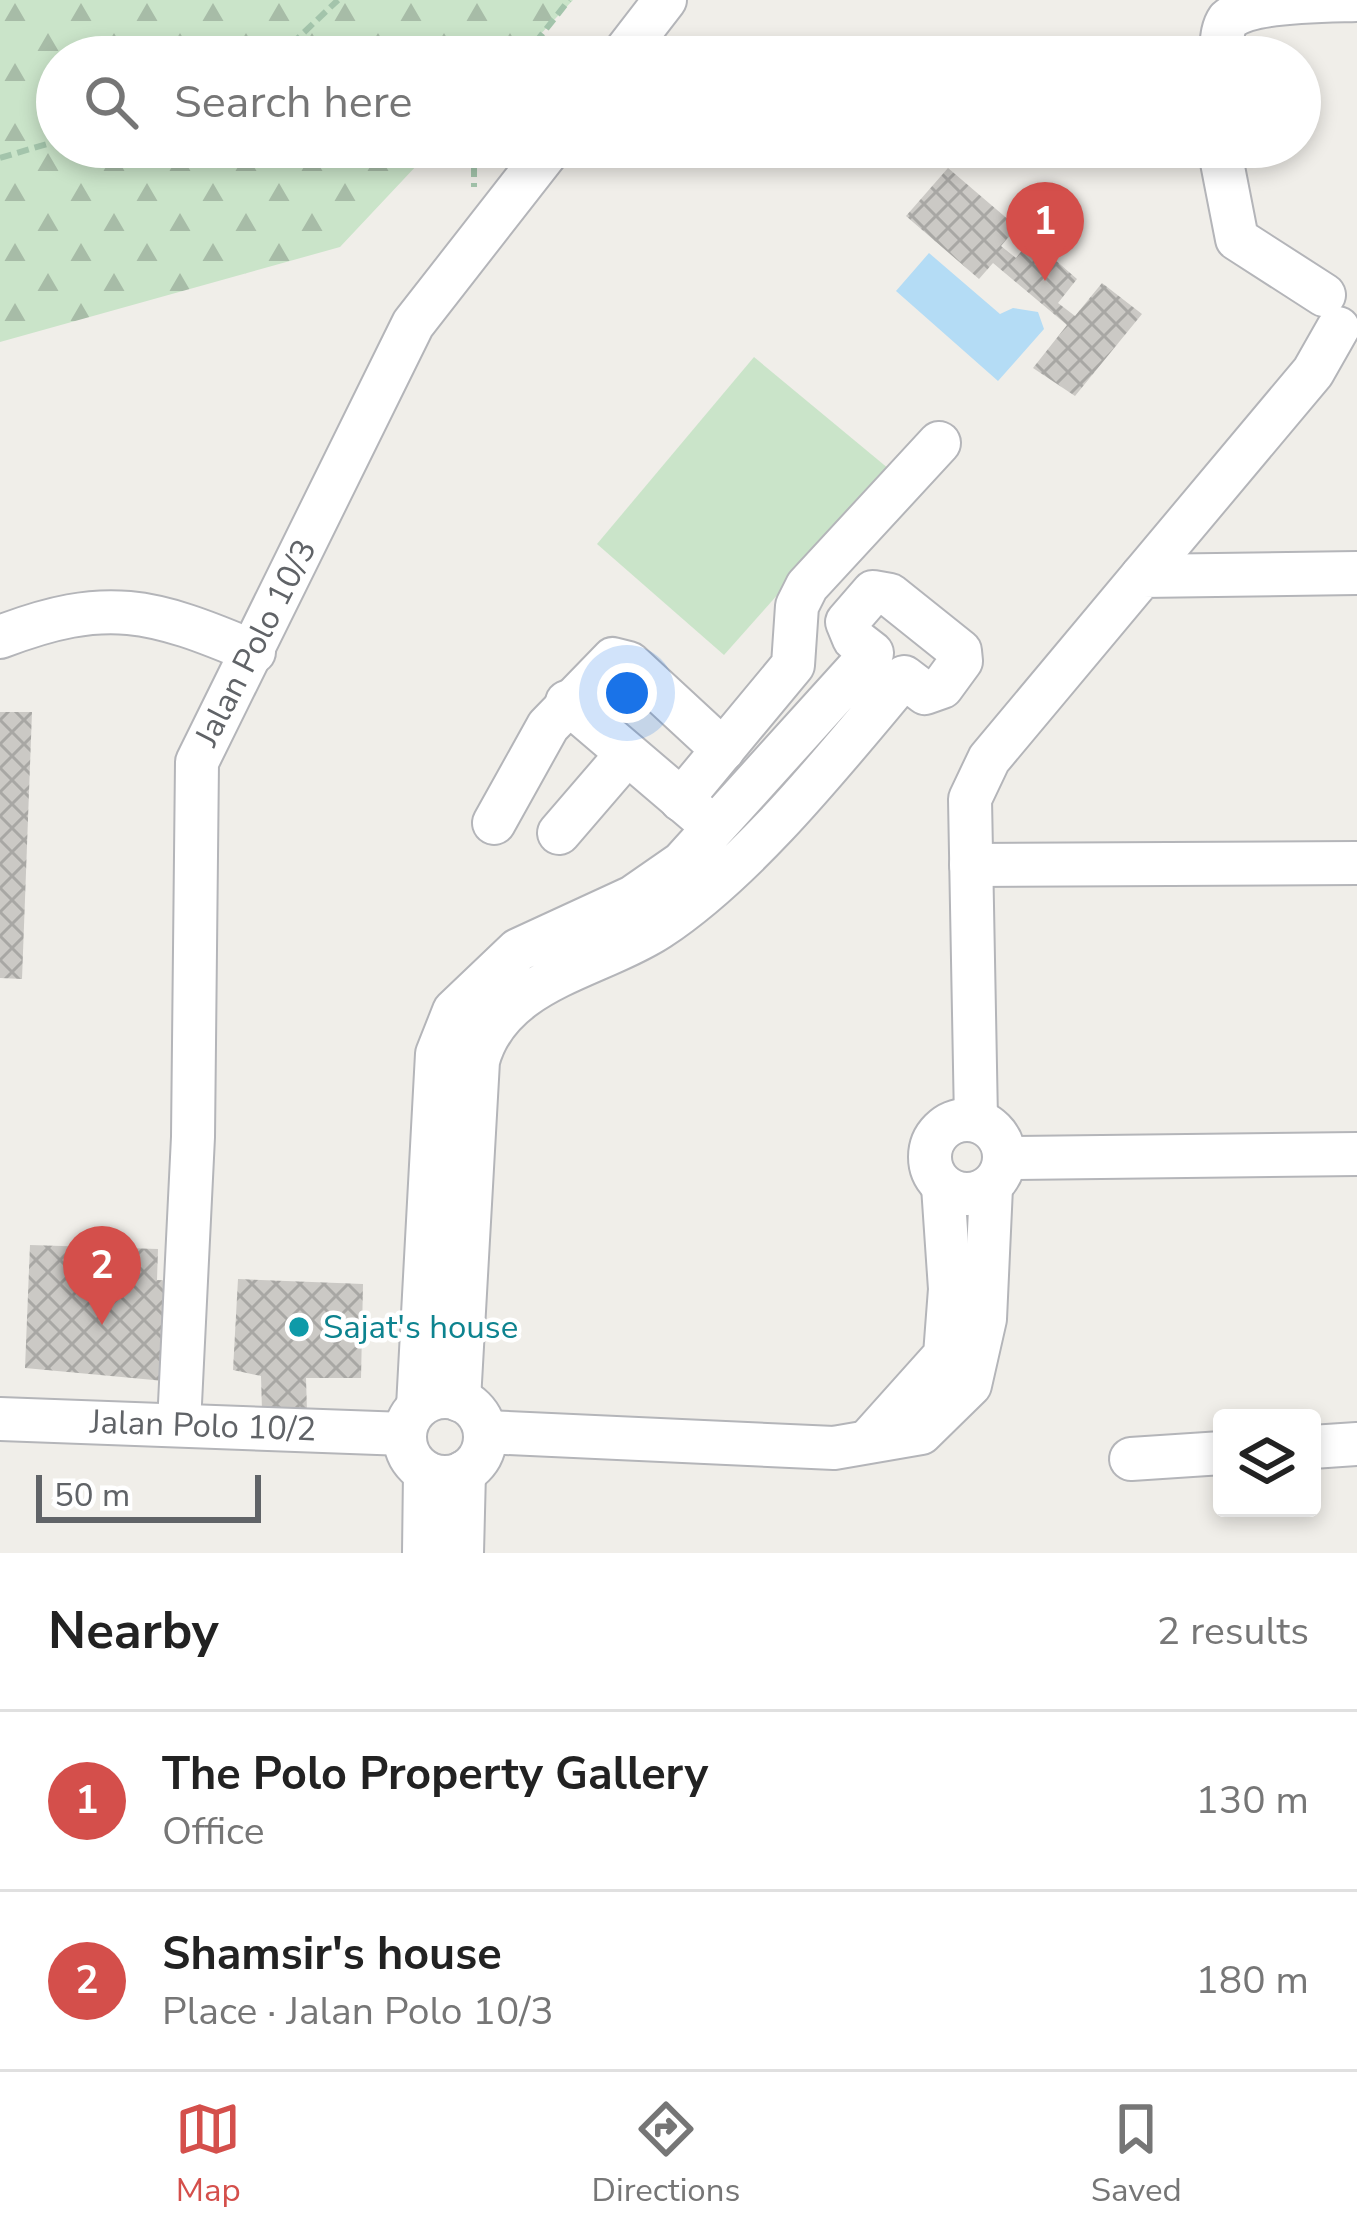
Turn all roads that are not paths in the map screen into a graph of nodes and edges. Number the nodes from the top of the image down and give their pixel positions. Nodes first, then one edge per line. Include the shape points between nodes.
1 (665, 0) edge
2 (1357, 0) edge
3 (637, 36) edge
4 (1223, 36) edge
5 (535, 168) edge
6 (1223, 168) edge
7 (1344, 309) edge
8 (939, 442) dead end
9 (1357, 573) edge
10 (1142, 576) junction
11 (0, 637) edge
12 (254, 652) junction
13 (888, 665) dead end
14 (567, 702) junction
15 (723, 750) junction
16 (627, 754) junction
17 (681, 800) junction
18 (494, 823) dead end
19 (559, 833) dead end
20 (730, 840) junction
21 (1357, 863) edge
22 (971, 865) junction
23 (976, 1120) junction
24 (1357, 1154) edge
25 (998, 1172) junction
26 (943, 1186) junction
27 (0, 1419) edge
28 (178, 1424) junction
29 (443, 1436) junction
30 (868, 1441) junction
31 (1357, 1444) edge
32 (1321, 1446) edge
33 (1213, 1454) edge
34 (1131, 1459) dead end
35 (424, 1553) edge
36 (462, 1553) edge

1 - 3 street
2 - 4 street via 1237,10
5 - 12 street, Jalan Polo 10/3 via 413,324
6 - 7 street via 1237,239
7 - 10 street via 1313,372
8 - 15 street via 807,586 797,606 793,665
9 - 10 street
10 - 22 street via 989,759 970,799
11 - 12 street via 105,610 171,617
12 - 28 street, Jalan Polo 10/3 via 197,762 193,1137
13 - 20 street
14 - 15 street via 604,663 629,663
14 - 16 street
14 - 18 street
15 - 17 street
16 - 17 street
16 - 19 street
17 - 20 street
20 - 29 street via 518,950 454,1011 437,1054 451,1180
21 - 22 street
22 - 23 street
23 - 25 street via 1002,1142
23 - 26 street via 960,1120 933,1140 933,1172
24 - 25 street
25 - 26 street via 975,1194
25 - 30 street, Jalan Polo 10/2 via 985,1319 970,1385 921,1433
26 - 30 street via 945,1355
27 - 28 street, Jalan Polo 10/2
28 - 29 street, Jalan Polo 10/2
29 - 30 street, Jalan Polo 10/2 via 834,1448
29 - 35 street
29 - 36 street
31 - 32 street
33 - 34 street

